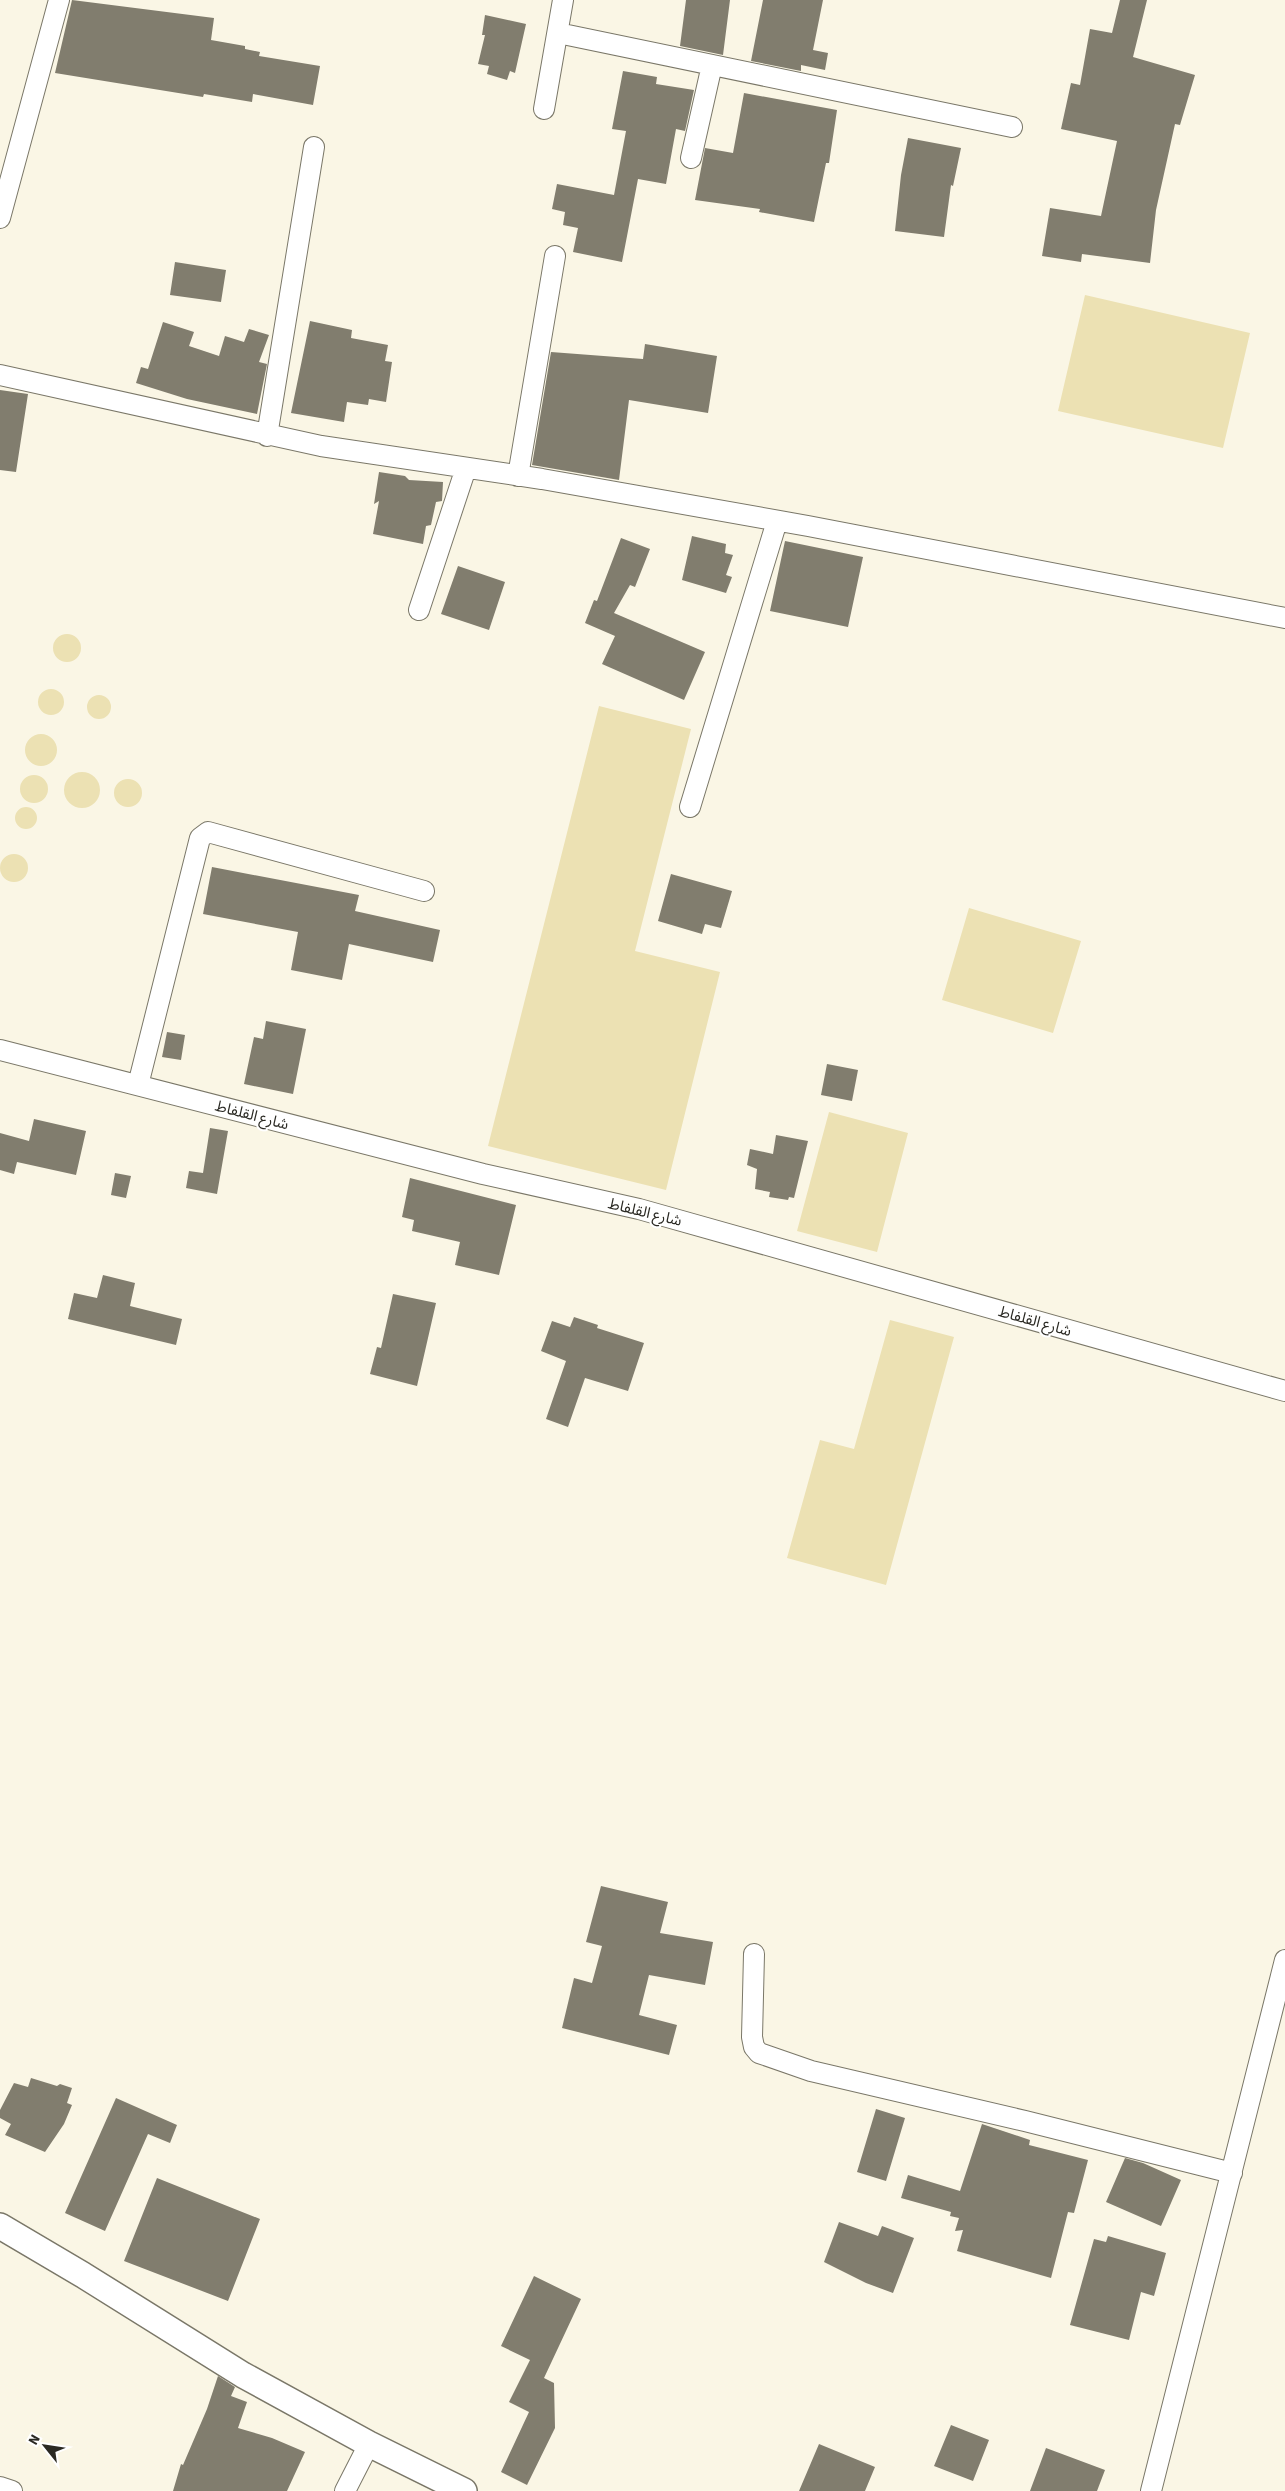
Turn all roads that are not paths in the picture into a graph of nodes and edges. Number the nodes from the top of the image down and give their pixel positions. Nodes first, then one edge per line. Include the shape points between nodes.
1 (59, 0) edge
2 (564, 0) edge
3 (558, 33) junction
4 (712, 65) junction
5 (544, 109) dead end
6 (1012, 127) dead end
7 (314, 147) dead end
8 (692, 158) dead end
9 (4, 186) edge
10 (0, 218) edge
11 (556, 256) dead end
12 (0, 376) edge
13 (267, 436) junction
14 (466, 468) junction
15 (518, 476) junction
16 (777, 521) junction
17 (419, 610) dead end
18 (1285, 618) edge
19 (690, 807) dead end
20 (424, 891) dead end
21 (0, 1050) edge
22 (138, 1085) junction
23 (1285, 1391) edge
24 (754, 1954) dead end
25 (1285, 1960) edge
26 (1232, 2173) junction
27 (0, 2226) edge
28 (369, 2444) junction
29 (0, 2487) edge
30 (12, 2491) edge
31 (345, 2491) edge
32 (464, 2491) edge
33 (1152, 2491) edge

1 - 9 street
2 - 3 street
3 - 4 street
3 - 5 street
4 - 6 street
4 - 8 street
7 - 13 street
9 - 10 street
11 - 15 street
12 - 13 street
13 - 14 street
14 - 15 street
14 - 17 street
15 - 16 street
16 - 18 street
16 - 19 street
20 - 22 street via 208,832 200,838
21 - 22 street, شارع القلفاط
22 - 23 street, شارع القلفاط via 464,1169 639,1209
24 - 26 street via 752,2037 759,2053 811,2071
25 - 26 street
26 - 33 street
27 - 28 street via 243,2375
28 - 31 street
28 - 32 street
29 - 30 street

